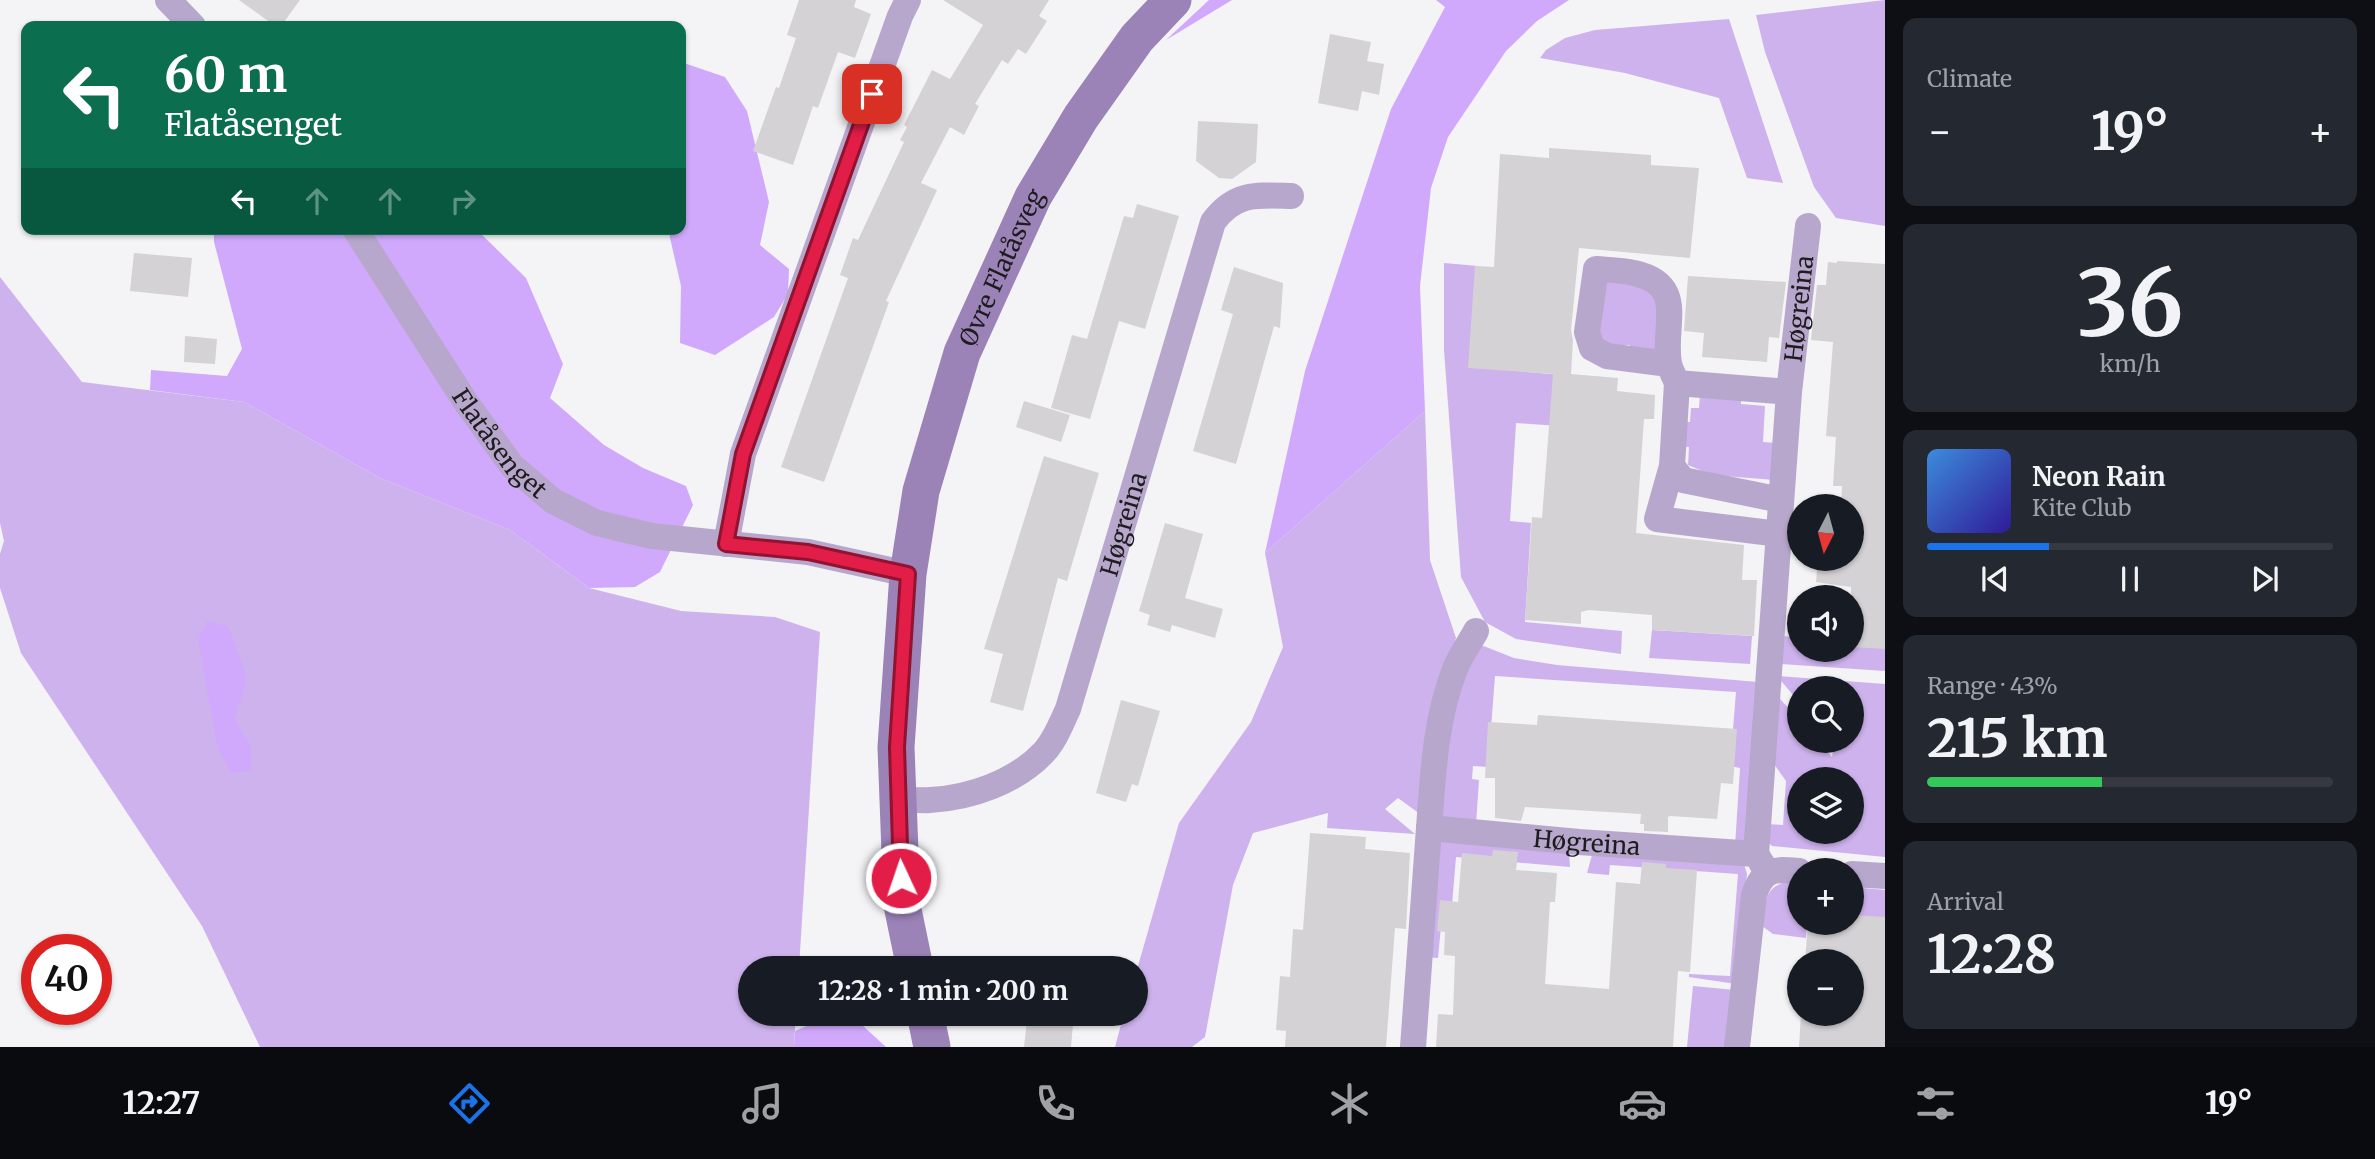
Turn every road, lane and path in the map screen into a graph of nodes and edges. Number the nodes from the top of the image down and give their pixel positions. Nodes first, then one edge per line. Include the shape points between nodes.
1 (168, 0) edge
2 (908, 0) edge
3 (1172, 0) edge
4 (188, 21) edge
5 (1291, 196) dead end
6 (1808, 226) dead end
7 (359, 235) edge
8 (1789, 392) junction
9 (1672, 466) junction
10 (1781, 500) junction
11 (1780, 534) junction
12 (726, 544) junction
13 (908, 574) junction
14 (1476, 631) dead end
15 (897, 799) junction
16 (1429, 828) junction
17 (1761, 863) junction
18 (1787, 868) edge
19 (1864, 875) edge
20 (1885, 876) edge
21 (913, 956) edge
22 (928, 1026) edge
23 (932, 1047) edge
24 (1413, 1047) edge
25 (1737, 1047) edge

1 - 4 street
2 - 12 street via 743,454
3 - 13 street, Øvre Flatåsveg via 1137,38 1081,117 1033,197 961,353 921,491
5 - 15 street, Høgreina via 1240,199 1223,208 1213,222 1068,709 1052,740 1030,765 989,787 930,800
6 - 8 street, Høgreina
7 - 12 street, Flatåsenget via 512,466 553,501 597,523 652,536
8 - 9 street, Høgreina via 1673,374
8 - 10 street, Høgreina
9 - 10 street via 1683,480
9 - 11 street, Høgreina via 1657,519
10 - 11 street, Høgreina
11 - 17 street, Høgreina via 1768,675
12 - 13 street, Flatåsenget via 808,552
13 - 15 street
14 - 16 street via 1455,668 1442,714 1433,760
15 - 21 street via 902,905
16 - 17 street, Høgreina
16 - 24 street
17 - 18 street, Høgreina
17 - 25 street, Høgreina
19 - 20 street
22 - 23 street

